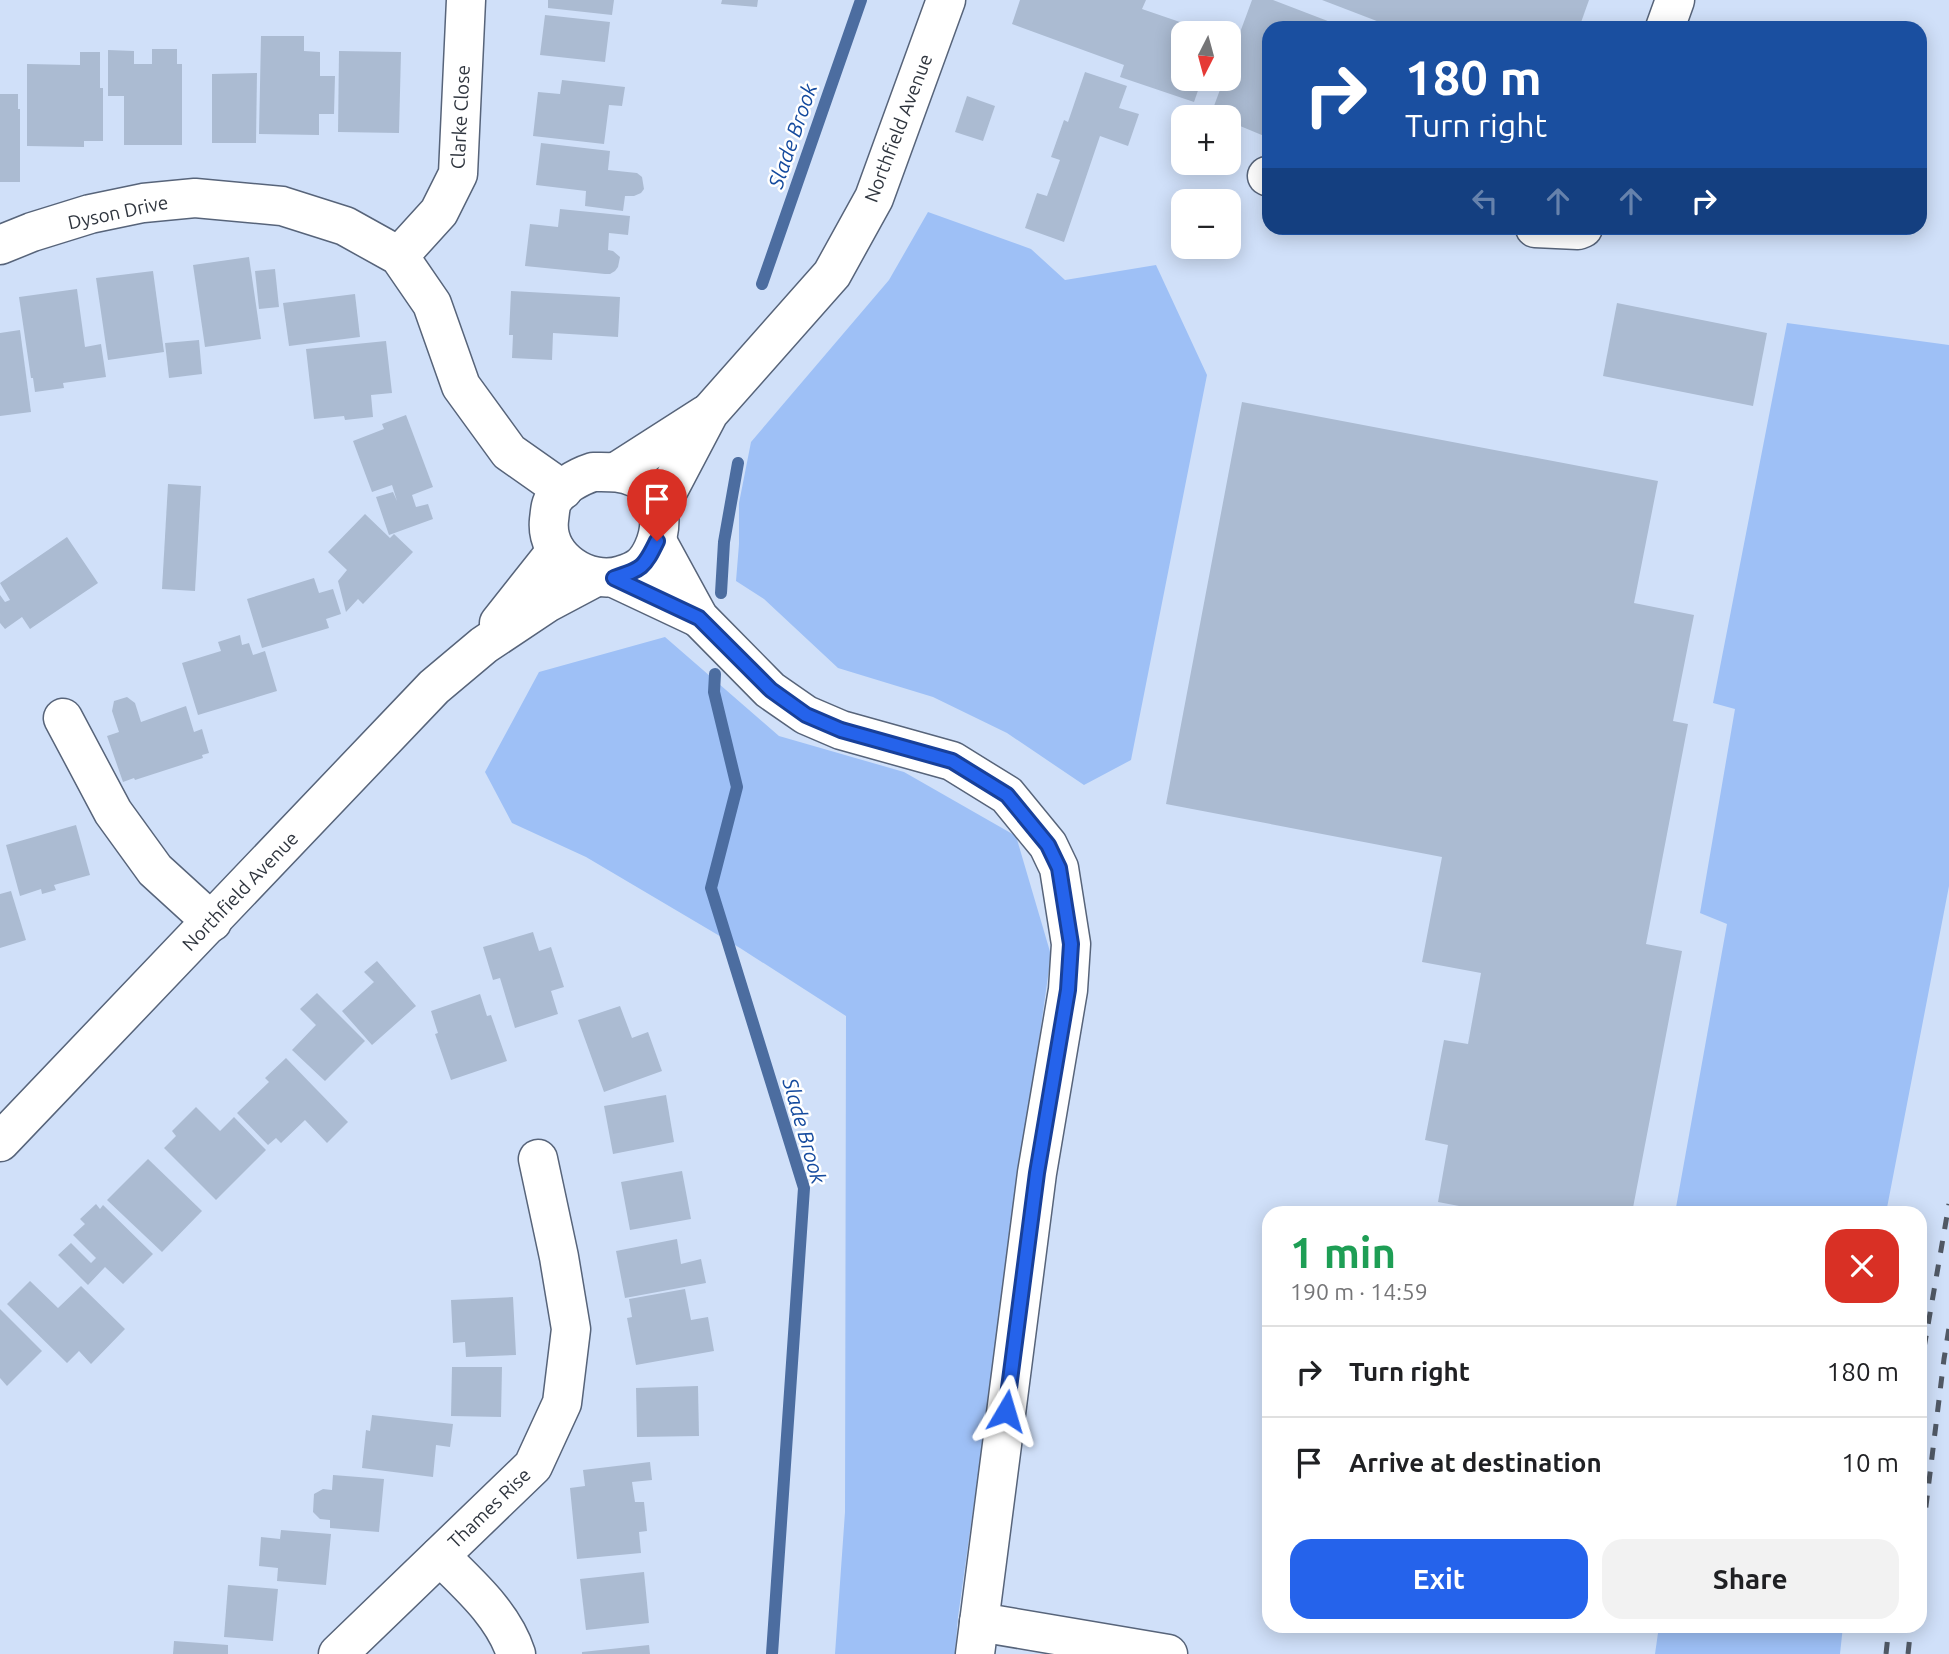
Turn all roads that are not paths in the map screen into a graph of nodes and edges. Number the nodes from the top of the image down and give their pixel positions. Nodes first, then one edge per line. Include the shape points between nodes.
1 (466, 0) edge
2 (946, 0) edge
3 (1675, 0) edge
4 (1668, 21) edge
5 (0, 246) edge
6 (399, 256) junction
7 (709, 412) junction
8 (615, 472) junction
9 (563, 489) junction
10 (658, 524) junction
11 (556, 551) junction
12 (605, 578) junction
13 (699, 618) junction
14 (484, 645) junction
15 (63, 718) dead end
16 (212, 922) junction
17 (0, 1142) edge
18 (538, 1159) dead end
19 (440, 1556) junction
20 (977, 1638) edge
21 (1043, 1644) edge
22 (338, 1654) edge
23 (516, 1654) edge
24 (1168, 1654) edge

1 - 6 street, Clarke Close via 458,174 439,212
2 - 7 street, Northfield Avenue via 874,198 832,274
3 - 4 street
5 - 6 street, Dyson Drive via 90,214 195,198 282,206 345,226
6 - 9 street, Dyson Drive via 432,304 461,386 509,452
7 - 8 street, Northfield Avenue
7 - 10 street, Northfield Avenue
8 - 9 street via 593,472 575,478
8 - 10 street via 636,478 650,489
9 - 11 street via 553,500 548,525
10 - 12 street via 647,562 631,573
10 - 13 street
11 - 12 street via 582,573
11 - 14 street, Northfield Avenue
12 - 13 street
12 - 14 street, Northfield Avenue via 547,603
13 - 20 street via 771,690 806,715 841,730 952,761 1007,795 1048,845 1059,868 1071,944 1068,990 1037,1173
14 - 16 street, Northfield Avenue via 434,687
15 - 16 street via 113,812 155,870
16 - 17 street, Northfield Avenue
18 - 19 street, Thames Rise via 571,1329 562,1403 533,1466
19 - 22 street, Thames Rise
19 - 23 street via 484,1599
20 - 21 street
21 - 24 street

